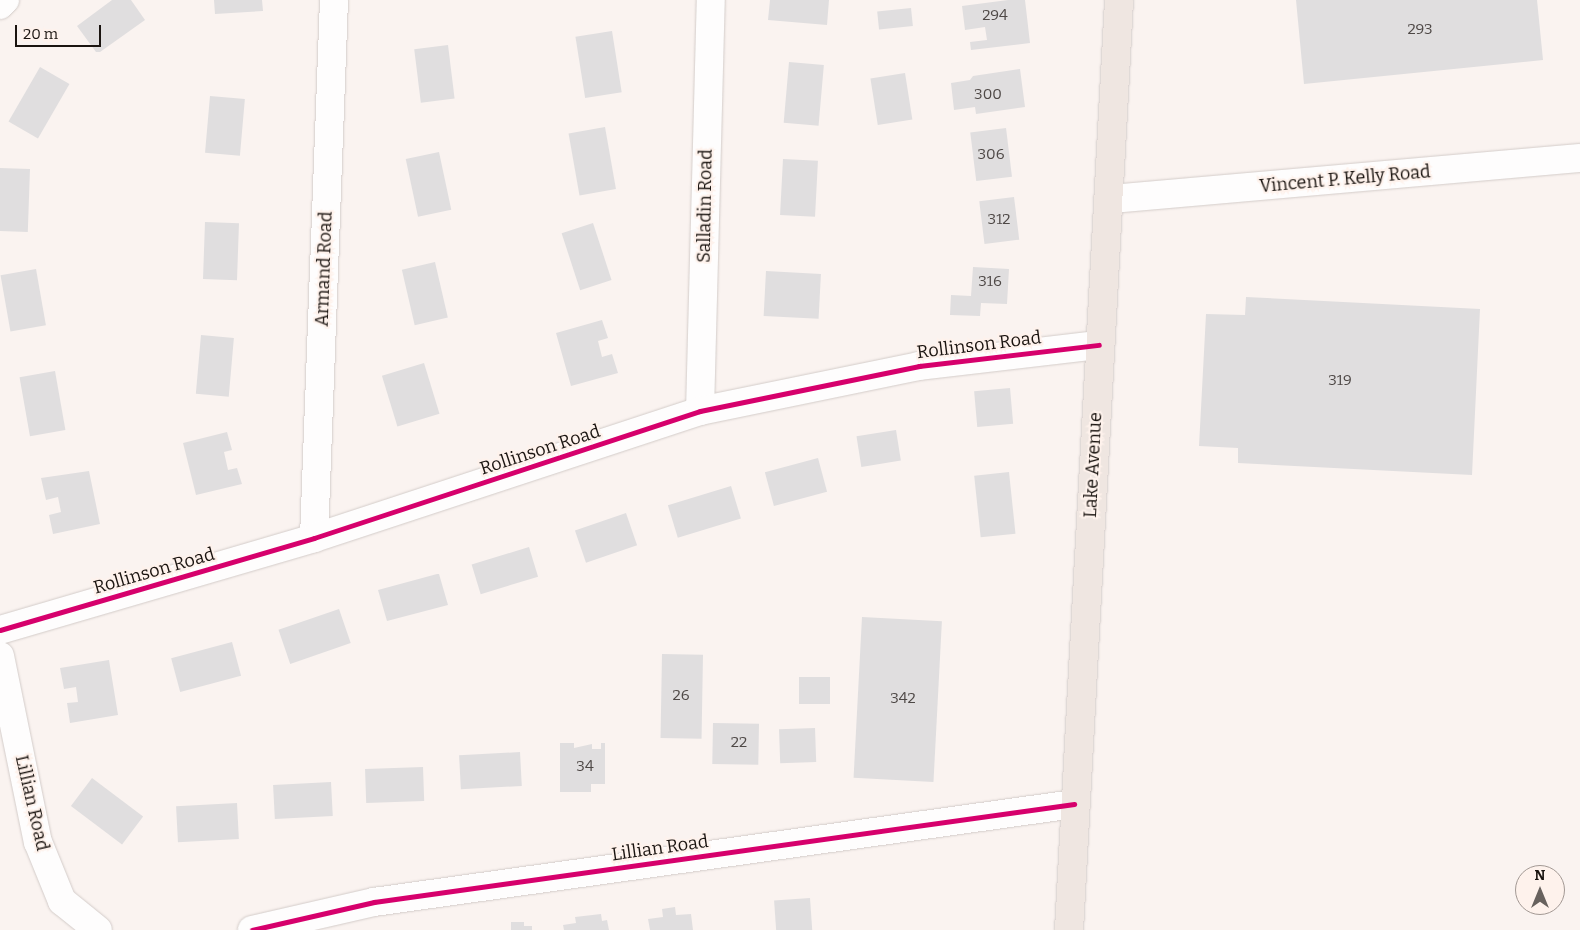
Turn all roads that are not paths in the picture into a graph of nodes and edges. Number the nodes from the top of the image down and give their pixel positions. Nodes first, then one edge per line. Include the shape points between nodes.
1 (5, 0) edge
2 (334, 0) edge
3 (710, 0) edge
4 (1119, 0) edge
5 (0, 5) edge
6 (1580, 158) edge
7 (1111, 199) junction
8 (1099, 345) junction
9 (700, 411) junction
10 (314, 538) junction
11 (0, 630) edge
12 (0, 656) edge
13 (1074, 804) junction
14 (98, 930) edge
15 (252, 930) edge
16 (1069, 930) edge

1 - 5 street
2 - 10 street, Armand Road
3 - 9 street, Salladin Road
4 - 7 main road, Lake Avenue
6 - 7 street, Vincent P. Kelly Road
7 - 8 main road, Lake Avenue
8 - 9 street, Rollinson Road via 919,366
8 - 13 main road, Lake Avenue
9 - 10 street, Rollinson Road
10 - 11 street, Rollinson Road
12 - 14 street, Lillian Road via 38,842 62,901
13 - 15 street, Lillian Road via 374,902
13 - 16 main road, Lake Avenue

